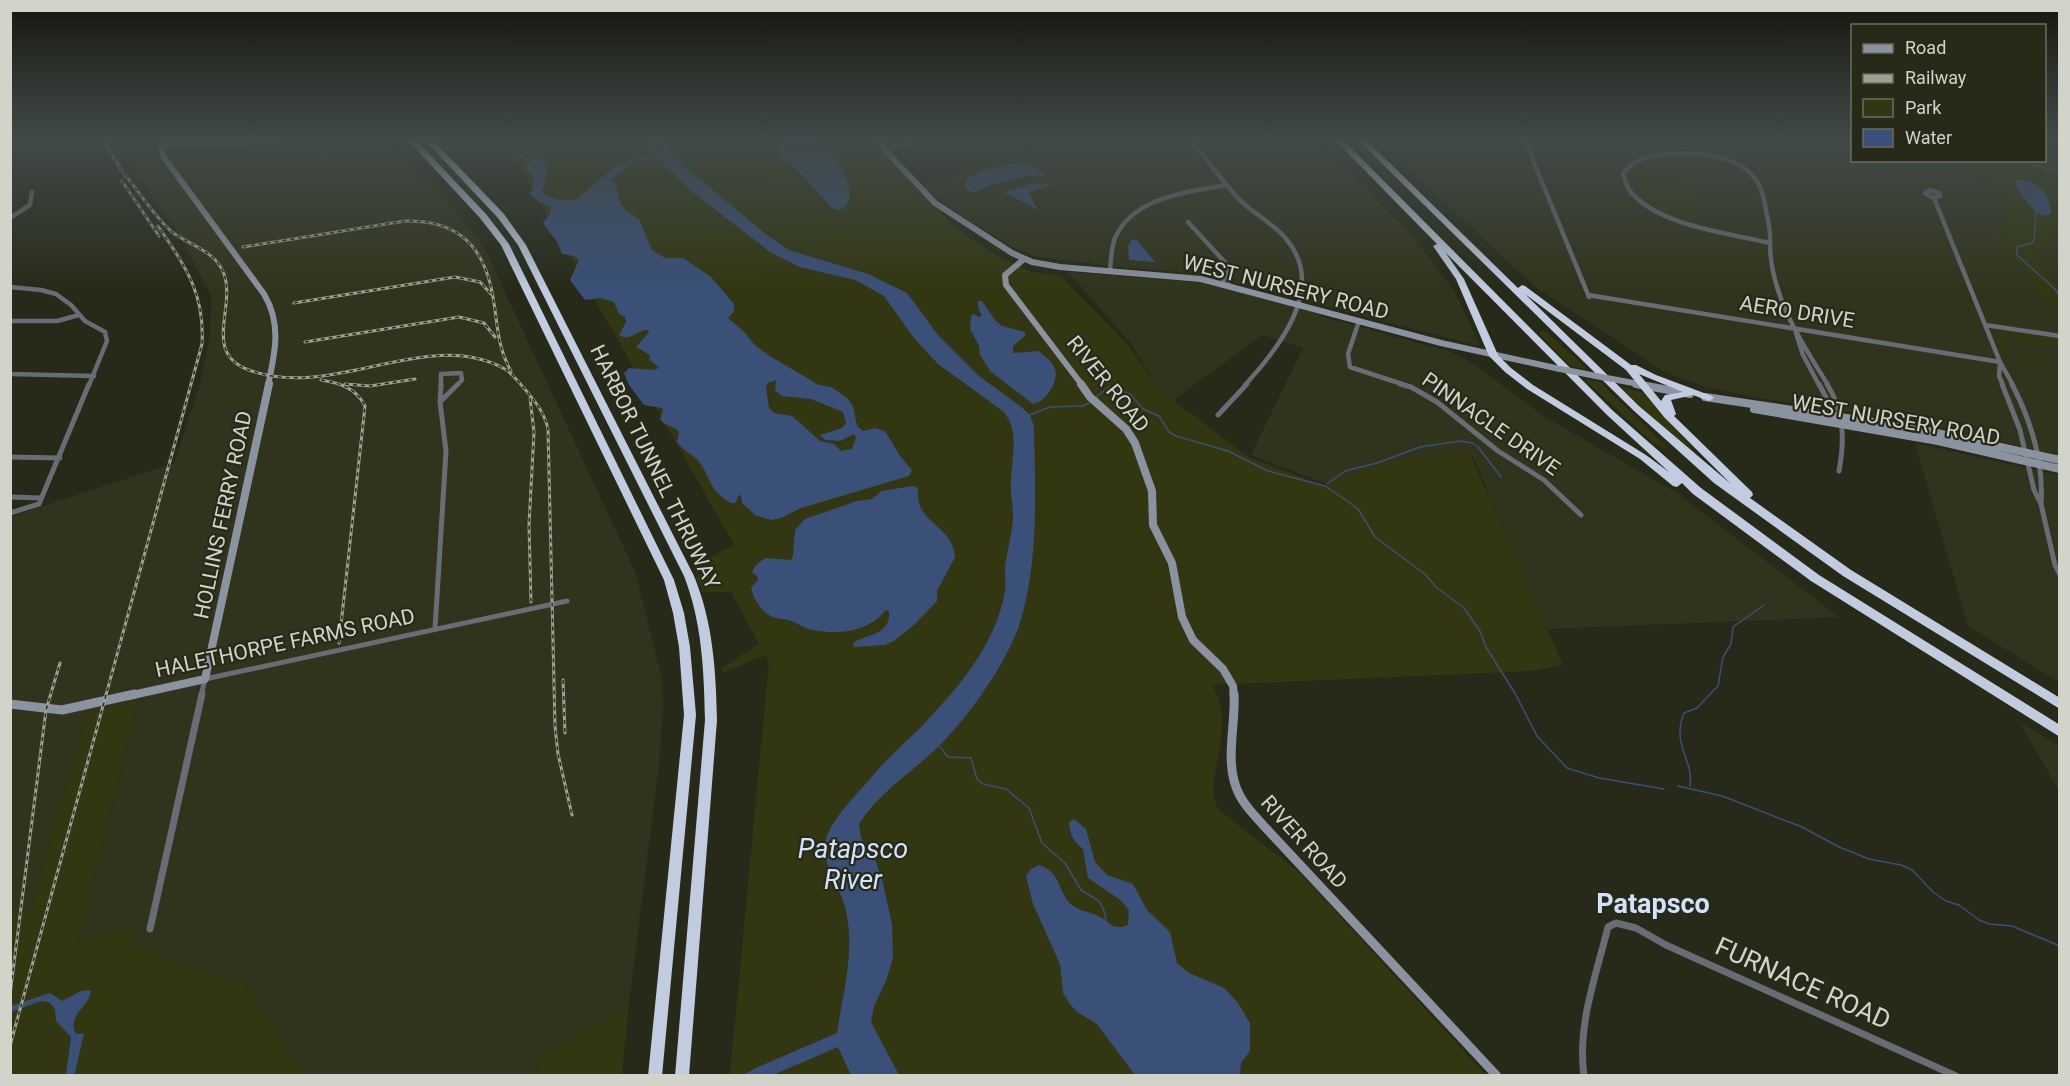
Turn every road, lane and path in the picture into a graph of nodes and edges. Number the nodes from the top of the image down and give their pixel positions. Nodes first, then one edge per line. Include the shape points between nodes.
1 (186, 189) edge
2 (457, 189) edge
3 (475, 189) edge
4 (920, 189) edge
5 (1208, 189) edge
6 (1229, 189) edge
7 (1386, 189) edge
8 (1388, 189) edge
9 (1413, 189) edge
10 (1545, 189) edge
11 (1628, 189) edge
12 (1760, 189) edge
13 (32, 192) dead end
14 (1934, 198) dead end
15 (10, 218) edge
16 (1188, 222) dead end
17 (1770, 243) junction
18 (1472, 246) junction
19 (1024, 259) junction
20 (1230, 267) joint
21 (1110, 271) junction
22 (1225, 284) junction
23 (10, 286) edge
24 (1300, 304) junction
25 (79, 315) junction
26 (10, 321) edge
27 (1359, 321) junction
28 (1985, 324) junction
29 (1795, 328) junction
30 (2060, 336) edge
31 (1494, 356) junction
32 (1619, 360) junction
33 (2000, 362) junction
34 (10, 375) edge
35 (94, 376) junction
36 (1644, 386) junction
37 (1689, 394) junction
38 (1709, 398) junction
39 (1726, 401) junction
40 (440, 402) junction
41 (1814, 414) junction
42 (1218, 415) dead end
43 (1841, 421) junction
44 (1685, 433) junction
45 (2023, 451) junction
46 (2037, 455) junction
47 (10, 457) edge
48 (60, 458) junction
49 (2060, 460) edge
50 (2026, 461) junction
51 (2038, 464) junction
52 (2060, 469) edge
53 (1839, 471) dead end
54 (10, 497) edge
55 (40, 501) junction
56 (2041, 504) junction
57 (10, 513) edge
58 (1581, 515) dead end
59 (2060, 574) edge
60 (1815, 578) junction
61 (1881, 593) junction
62 (567, 601) dead end
63 (435, 629) junction
64 (205, 679) junction
65 (10, 704) edge
66 (2060, 704) edge
67 (2060, 732) edge
68 (150, 929) dead end
69 (682, 1073) edge
70 (655, 1076) edge
71 (1497, 1076) edge
72 (1584, 1076) edge
73 (1956, 1076) edge

1 - 64 street, HOLLINS FERRY ROAD via 269,302 277,327 276,350
2 - 70 highway, HARBOR TUNNEL THRUWAY via 505,244 675,597 688,663 690,715
3 - 69 highway, HARBOR TUNNEL THRUWAY via 522,245 695,591 710,669 711,720
4 - 19 street, WEST NURSERY ROAD via 935,203
5 - 21 street via 1173,196 1137,213 1116,236
6 - 24 street via 1292,245 1303,273
7 - 31 highway via 1445,256 1460,279
8 - 60 highway via 1643,444 1733,519
9 - 18 highway
10 - 29 street, AERO DRIVE via 1589,296
11 - 17 street via 1655,211
12 - 17 street
13 - 15 street via 31,207
14 - 28 street
16 - 20 street
17 - 29 street via 1771,270
18 - 32 highway
18 - 61 highway via 1696,462 1795,538
19 - 21 street, WEST NURSERY ROAD via 1049,266
19 - 71 street, RIVER ROAD via 1005,275 1005,285 1090,397 1131,436 1149,481 1154,525 1172,563 1184,623 1193,640 1223,669 1233,686 1231,752 1240,797
20 - 22 street via 1232,274
21 - 22 street, WEST NURSERY ROAD
22 - 24 street, WEST NURSERY ROAD
23 - 25 street via 57,295
24 - 27 street, WEST NURSERY ROAD
24 - 42 street via 1283,340
25 - 26 street via 57,321
25 - 35 street via 102,328 107,336
27 - 31 street, WEST NURSERY ROAD
27 - 58 street, PINNACLE DRIVE via 1348,354 1350,367 1412,387 1437,402 1498,451 1544,480
28 - 30 street
28 - 33 street
29 - 33 street, AERO DRIVE
29 - 41 street via 1799,345 1830,405 1828,411
29 - 43 street via 1832,391
31 - 36 street, WEST NURSERY ROAD, bridge
31 - 60 highway via 1520,380 1643,458 1771,551
32 - 36 highway
32 - 38 highway via 1653,378
33 - 45 street via 1999,376 2020,430
33 - 46 street via 2027,417
34 - 35 street
35 - 48 street
36 - 37 street, WEST NURSERY ROAD
36 - 44 highway
37 - 38 street, WEST NURSERY ROAD
37 - 44 highway via 1665,400
38 - 39 street, WEST NURSERY ROAD
39 - 41 street, WEST NURSERY ROAD
39 - 43 street, WEST NURSERY ROAD via 1768,414
40 - 40 street via 441,374 461,373 462,380
40 - 63 street via 446,451
41 - 43 street, WEST NURSERY ROAD
43 - 45 street, WEST NURSERY ROAD via 1933,431
43 - 50 street, WEST NURSERY ROAD
43 - 53 street
44 - 61 highway via 1776,519
45 - 46 street, WEST NURSERY ROAD
45 - 50 street
46 - 49 street, WEST NURSERY ROAD
46 - 51 street
47 - 48 street
48 - 55 street
50 - 51 street, WEST NURSERY ROAD
50 - 56 street
51 - 52 street, WEST NURSERY ROAD
51 - 56 street
54 - 55 street
55 - 57 street
56 - 59 street
60 - 67 highway
61 - 66 highway
62 - 63 street, HALETHORPE FARMS ROAD
63 - 64 street, HALETHORPE FARMS ROAD
64 - 65 street, HALETHORPE FARMS ROAD via 62,710
64 - 68 street, HOLLINS FERRY ROAD
72 - 73 street, FURNACE ROAD via 1583,1036 1605,935 1616,922

